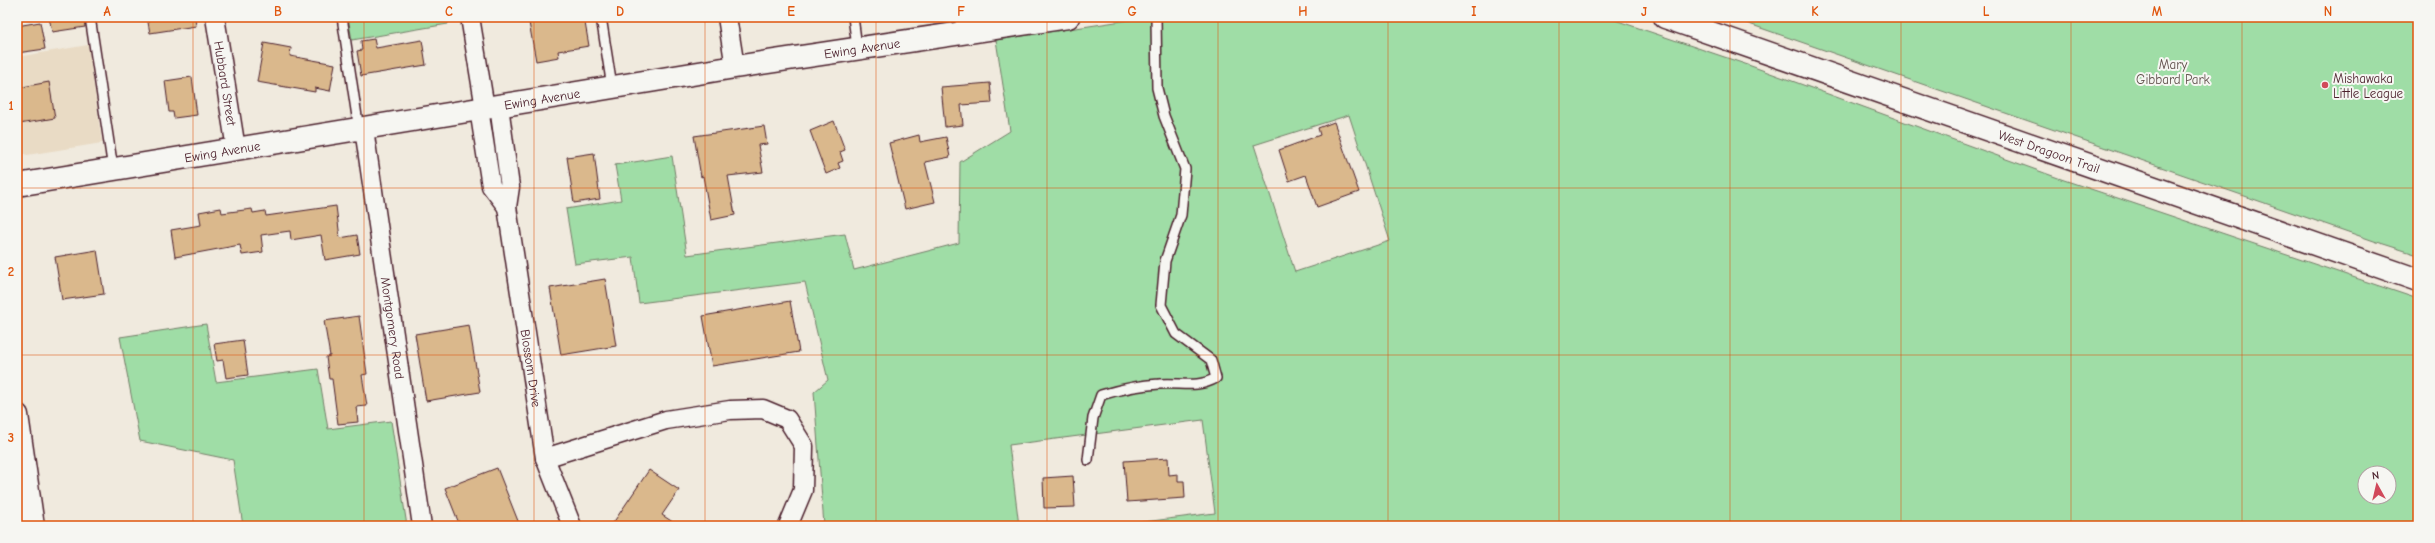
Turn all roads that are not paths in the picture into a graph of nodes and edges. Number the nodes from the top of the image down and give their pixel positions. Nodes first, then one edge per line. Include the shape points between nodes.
1 (90, 17) edge
2 (215, 17) edge
3 (342, 17) edge
4 (470, 17) edge
5 (601, 17) edge
6 (726, 17) edge
7 (853, 17) edge
8 (1068, 17) edge
9 (1156, 17) edge
10 (1673, 20) edge
11 (965, 25) edge
12 (858, 47) junction
13 (735, 67) junction
14 (612, 87) junction
15 (488, 108) junction
16 (362, 129) junction
17 (236, 149) junction
18 (113, 170) junction
19 (17, 185) edge
20 (2418, 280) edge
21 (17, 415) edge
22 (545, 458) junction
23 (1088, 460) dead end
24 (23, 495) edge
25 (34, 526) edge
26 (422, 526) edge
27 (572, 526) edge
28 (788, 526) edge

1 - 18 lane
2 - 17 street, Hubbard Street
3 - 16 lane
4 - 15 street, Blossom Drive
5 - 14 lane
6 - 13 street
7 - 12 lane
8 - 11 street, Ewing Avenue
9 - 23 lane via 1157,88 1164,116 1185,169 1181,215 1165,261 1160,305 1176,334 1211,360 1216,378 1205,384 1161,383 1127,387 1101,395 1093,418
10 - 20 street, West Dragoon Trail
11 - 12 street, Ewing Avenue
12 - 13 street, Ewing Avenue
13 - 14 street, Ewing Avenue
14 - 15 street, Ewing Avenue
15 - 16 street, Ewing Avenue
15 - 22 street, Blossom Drive via 510,187 507,207
16 - 17 street, Ewing Avenue
16 - 26 street, Montgomery Road
17 - 18 street, Ewing Avenue
18 - 19 street, Ewing Avenue
21 - 24 street
22 - 27 street, Blossom Drive
22 - 28 street via 666,420 730,410 763,409 787,420 804,446 803,490
24 - 25 street

